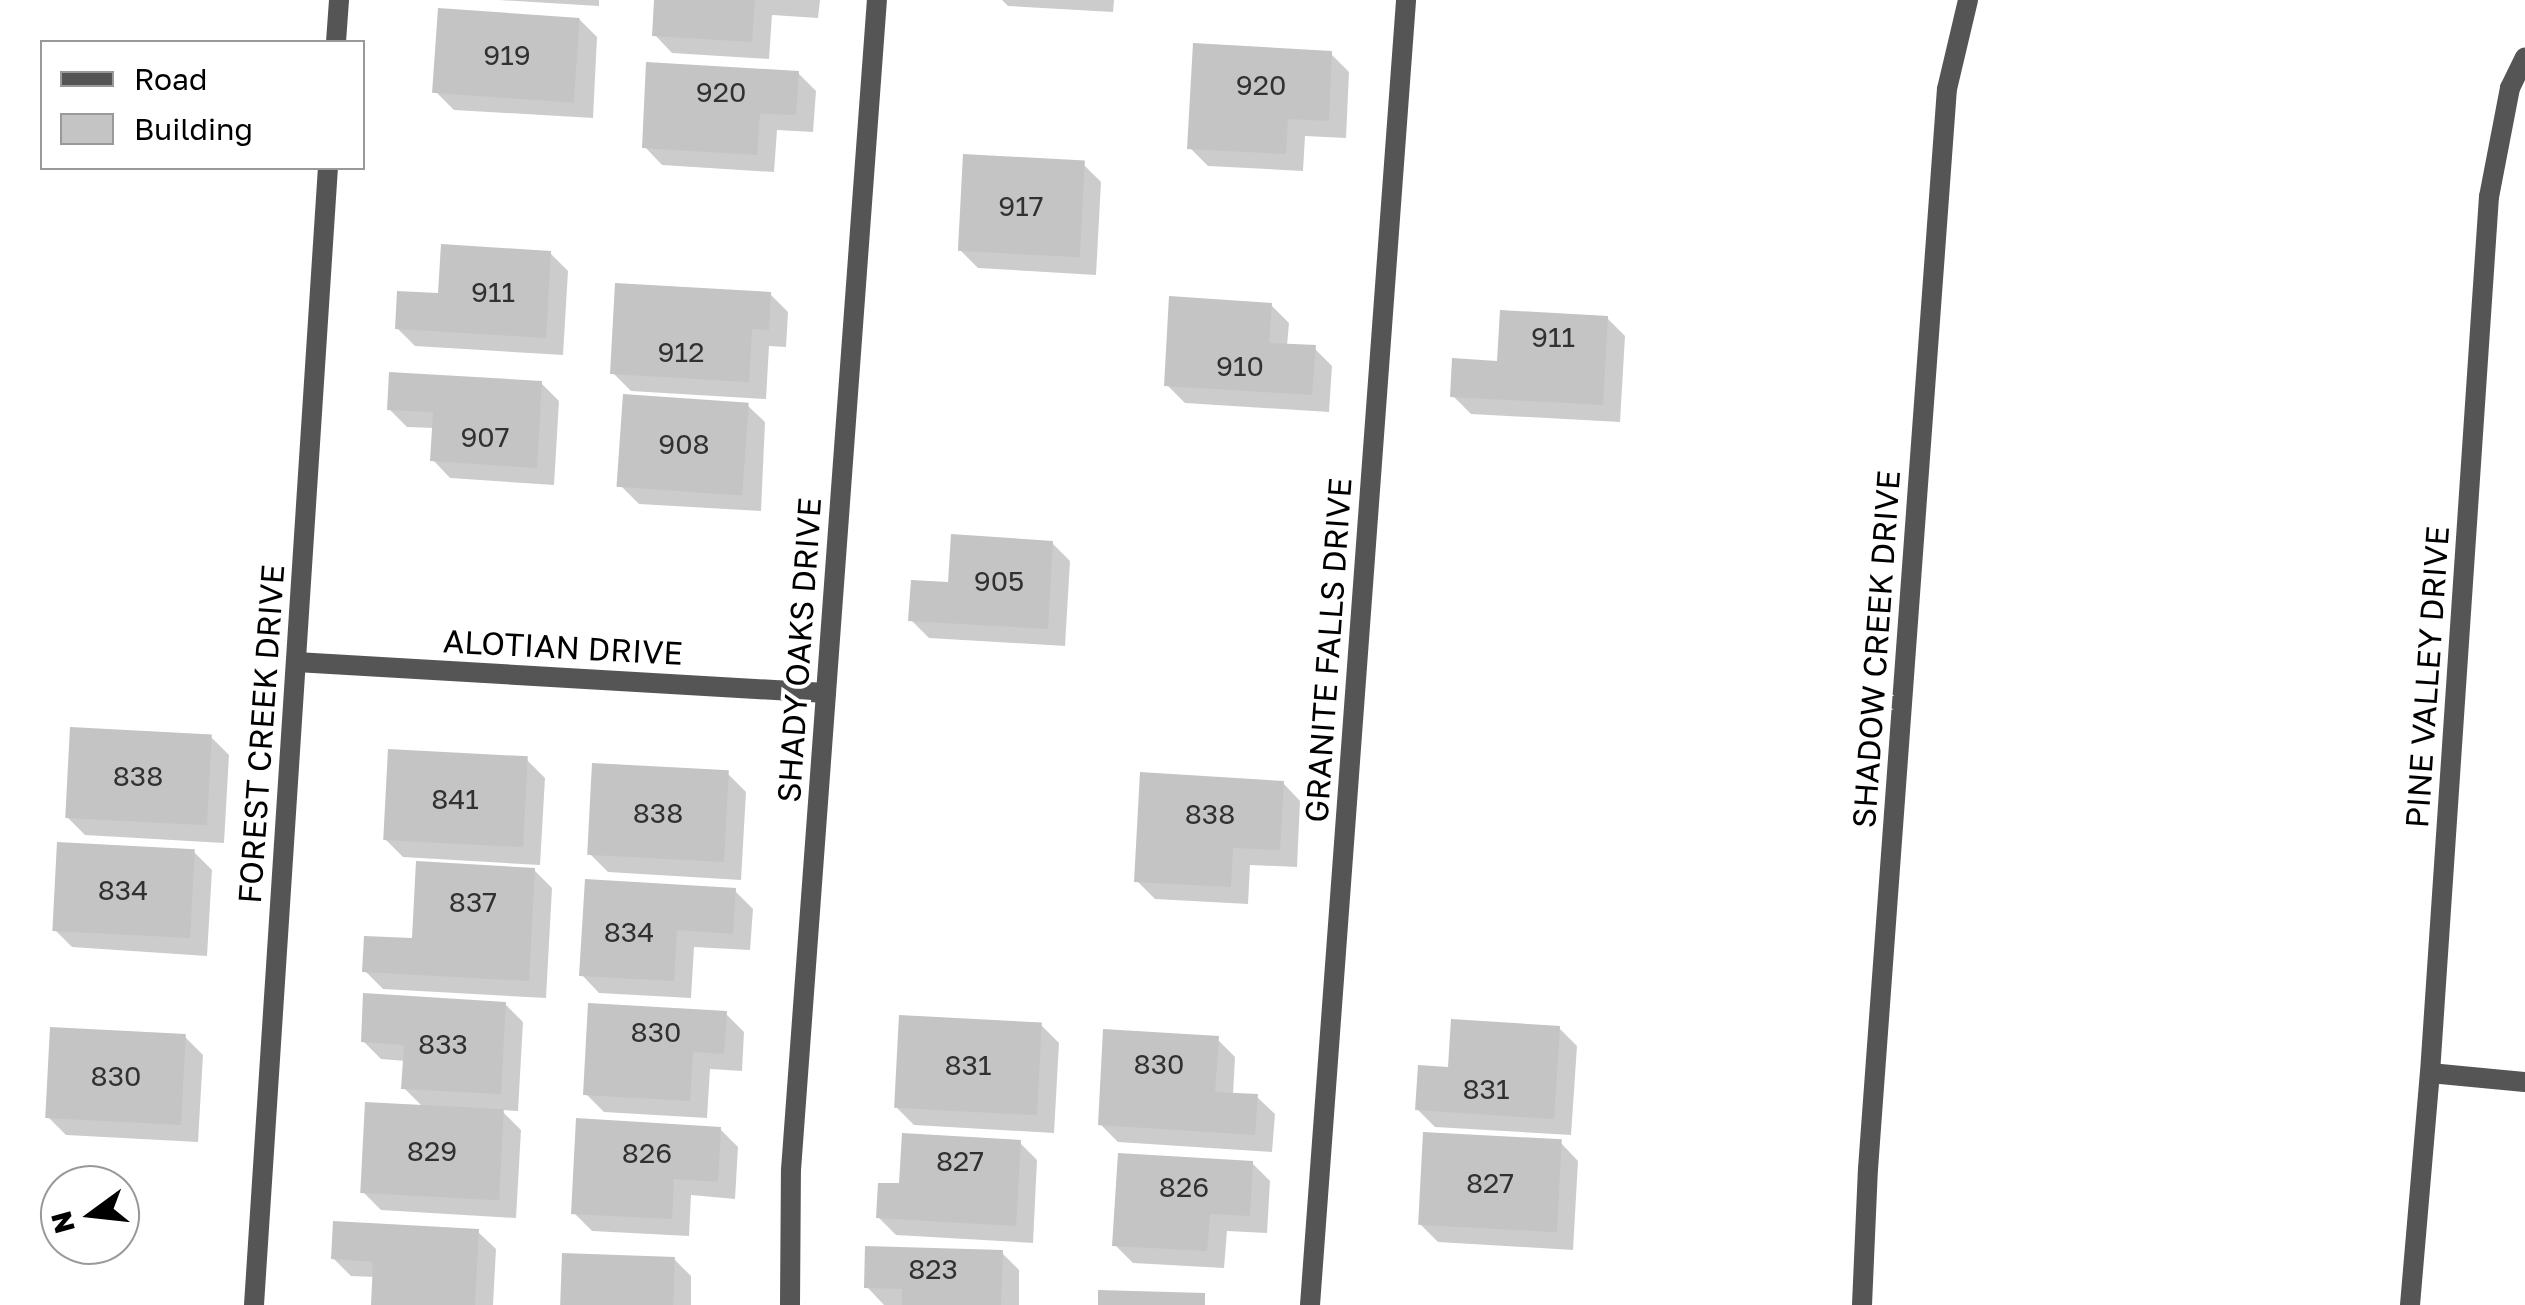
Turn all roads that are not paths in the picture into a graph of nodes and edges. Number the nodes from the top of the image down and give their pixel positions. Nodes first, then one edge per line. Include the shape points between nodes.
1 (339, 0) edge
2 (876, 0) edge
3 (1406, 0) edge
4 (1968, 0) edge
5 (336, 40) edge
6 (2525, 57) edge
7 (328, 170) edge
8 (296, 662) junction
9 (826, 693) junction
10 (2430, 1073) junction
11 (2525, 1082) edge
12 (254, 1305) edge
13 (790, 1305) edge
14 (1310, 1305) edge
15 (1862, 1305) edge
16 (2410, 1305) edge

1 - 5 street
2 - 9 street, SHADY OAKS DRIVE
3 - 14 street, GRANITE FALLS DRIVE
4 - 15 street, SHADOW CREEK DRIVE via 1948,89
6 - 10 street, PINE VALLEY DRIVE via 2510,88 2489,197
7 - 8 street, FOREST CREEK DRIVE
8 - 9 street, ALOTIAN DRIVE
8 - 12 street, FOREST CREEK DRIVE
9 - 13 street, SHADY OAKS DRIVE via 791,1170
10 - 11 street
10 - 16 street, PINE VALLEY DRIVE

